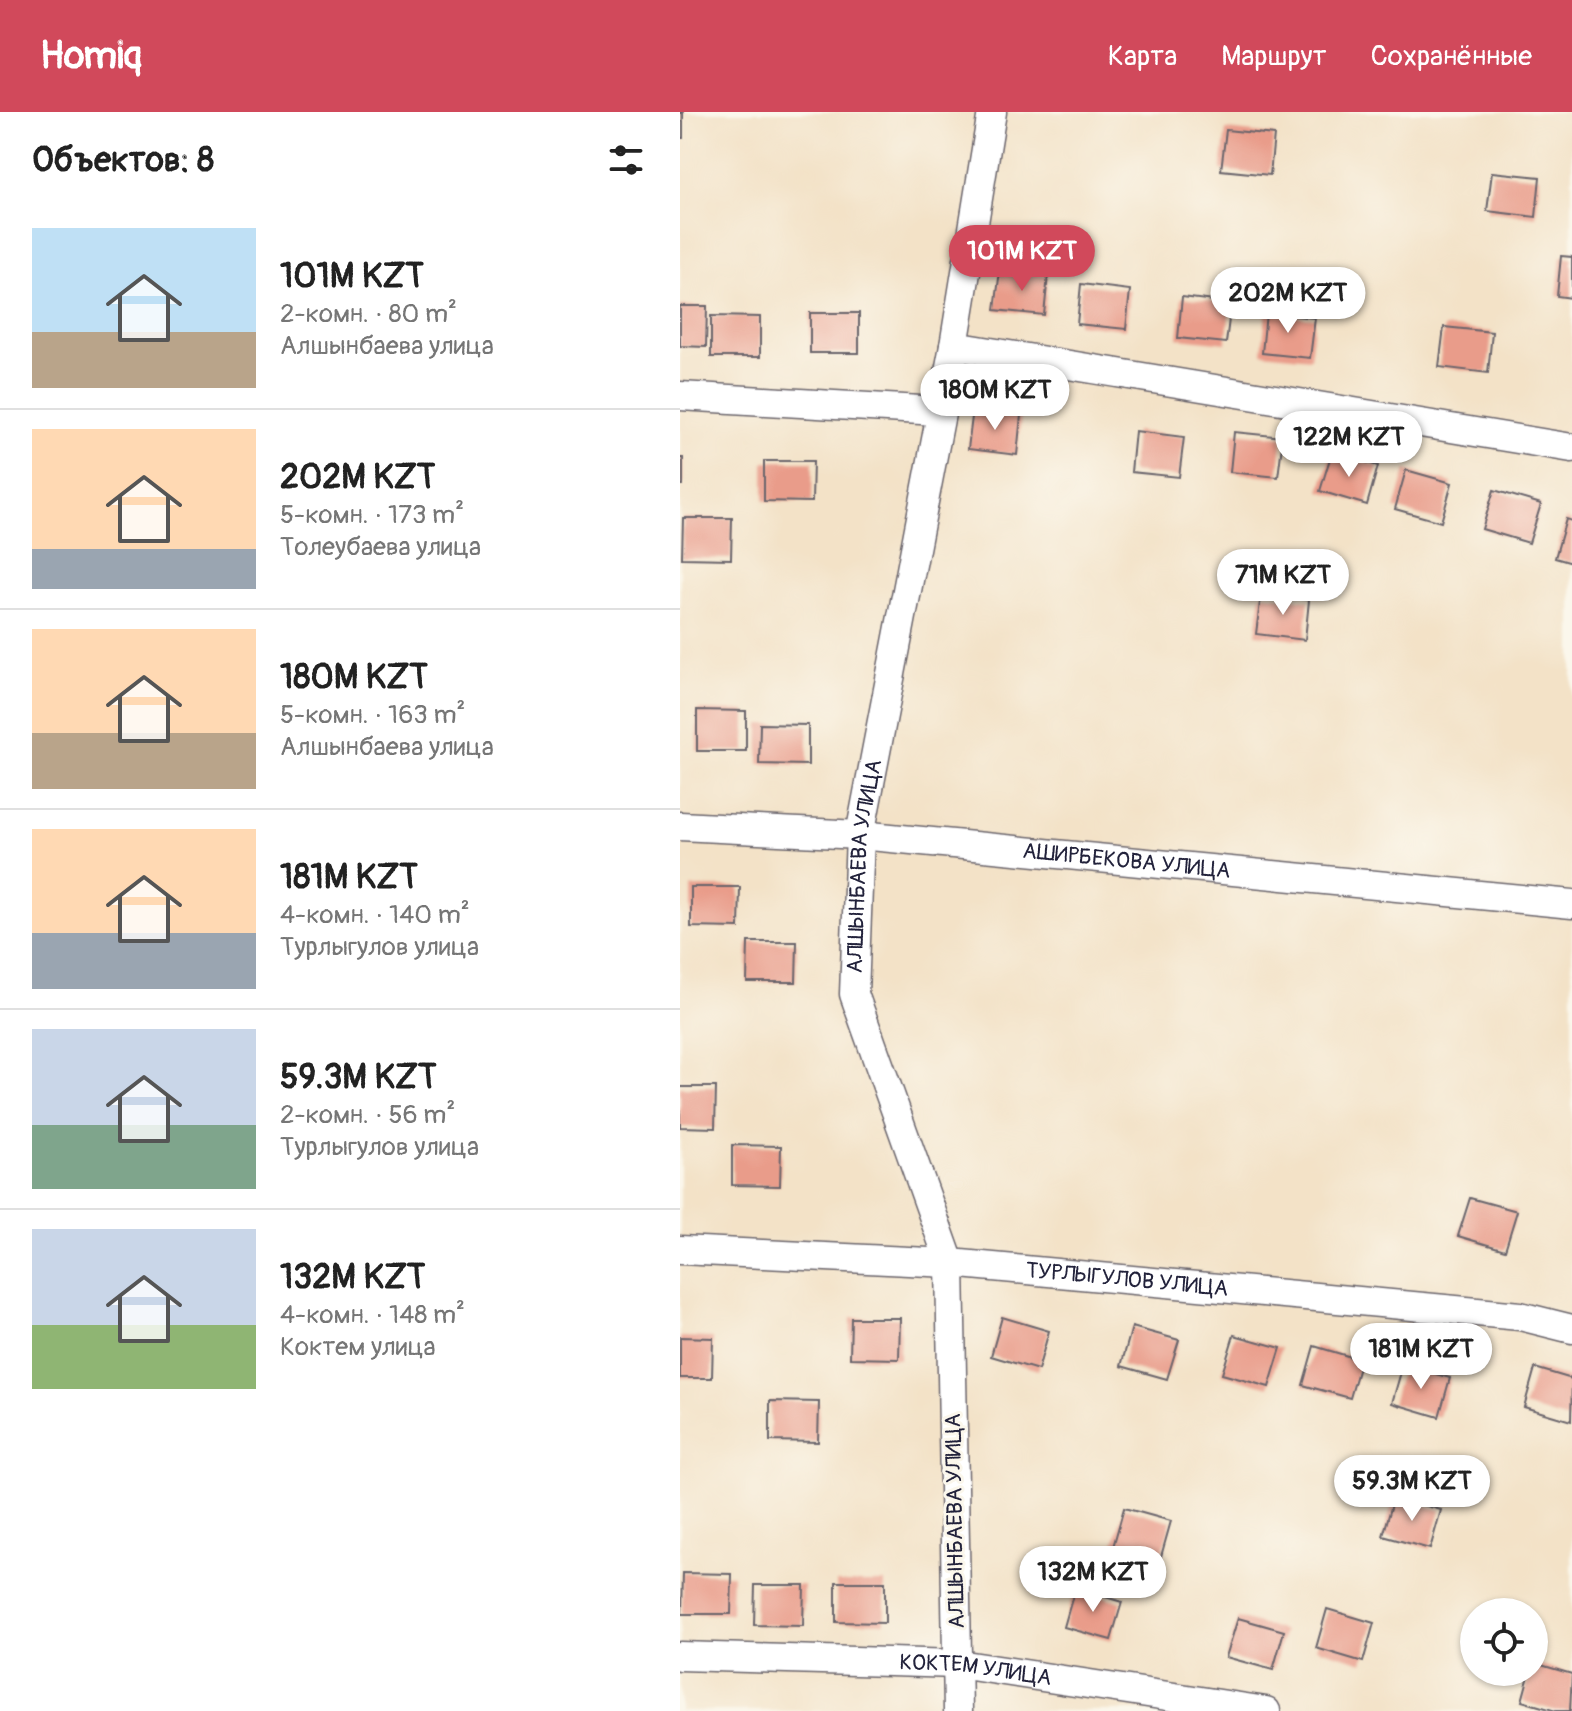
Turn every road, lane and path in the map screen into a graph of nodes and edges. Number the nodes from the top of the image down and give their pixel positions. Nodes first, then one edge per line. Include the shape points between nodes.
1 (992, 112) edge
2 (954, 346) junction
3 (680, 396) edge
4 (938, 411) junction
5 (1572, 448) edge
6 (680, 826) edge
7 (860, 835) junction
8 (1572, 904) edge
9 (680, 1250) edge
10 (950, 1263) junction
11 (1572, 1329) edge
12 (680, 1656) edge
13 (958, 1664) junction
14 (958, 1711) edge
15 (1266, 1711) edge

1 - 2 street, АЛШЫНБАЕВА УЛИЦА
2 - 4 street, АЛШЫНБАЕВА УЛИЦА
2 - 5 street
3 - 4 street
4 - 7 street, АЛШЫНБАЕВА УЛИЦА
6 - 7 street, АШИРБЕКОВА УЛИЦА
7 - 8 street, АШИРБЕКОВА УЛИЦА
7 - 10 street, АЛШЫНБАЕВА УЛИЦА via 854,994
9 - 10 street, ТУРЛЫГУЛОВ УЛИЦА
10 - 11 street, ТУРЛЫГУЛОВ УЛИЦА via 1520,1316
10 - 13 street, АЛШЫНБАЕВА УЛИЦА
12 - 13 street, КОКТЕМ УЛИЦА
13 - 14 street, АЛШЫНБАЕВА УЛИЦА
13 - 15 street, КОКТЕМ УЛИЦА

